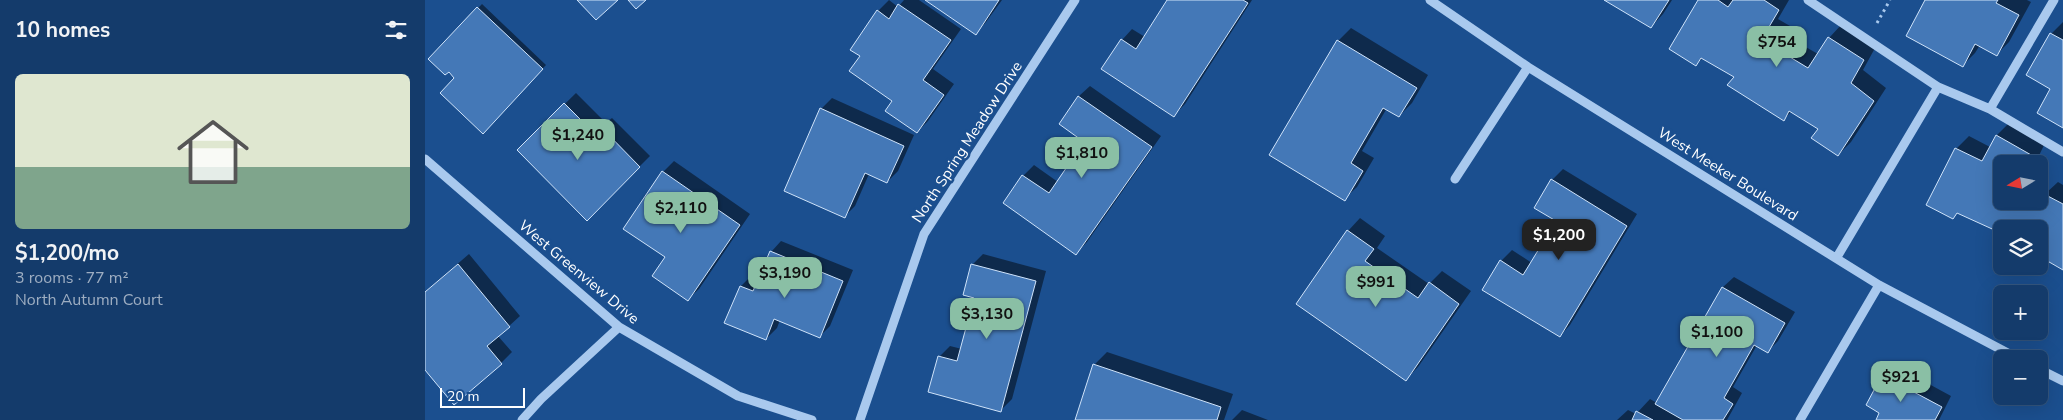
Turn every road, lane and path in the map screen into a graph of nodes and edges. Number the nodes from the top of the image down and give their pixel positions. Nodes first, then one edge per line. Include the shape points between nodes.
1 (1075, 0) edge
2 (1430, 0) edge
3 (1808, 0) edge
4 (1890, 0) edge
5 (2054, 0) edge
6 (1868, 38) junction
7 (1529, 67) junction
8 (1938, 87) junction
9 (1990, 109) junction
10 (2063, 152) edge
11 (425, 159) edge
12 (1455, 178) dead end
13 (1837, 257) junction
14 (1879, 285) junction
15 (619, 327) junction
16 (2002, 350) edge
17 (2048, 374) edge
18 (2063, 381) edge
19 (522, 420) edge
20 (812, 420) edge
21 (860, 420) edge
22 (1800, 420) edge

1 - 21 street, North Spring Meadow Drive via 924,234
2 - 7 street, West Meeker Boulevard
3 - 6 street
4 - 6 path
5 - 9 street
6 - 8 street
7 - 12 street
7 - 13 street, West Meeker Boulevard
8 - 9 street
8 - 13 street
9 - 10 street
11 - 15 street, West Greenview Drive
13 - 14 street, West Meeker Boulevard
14 - 16 street, West Meeker Boulevard
14 - 22 street
15 - 19 street
15 - 20 street, West Greenview Drive via 737,396
17 - 18 street

